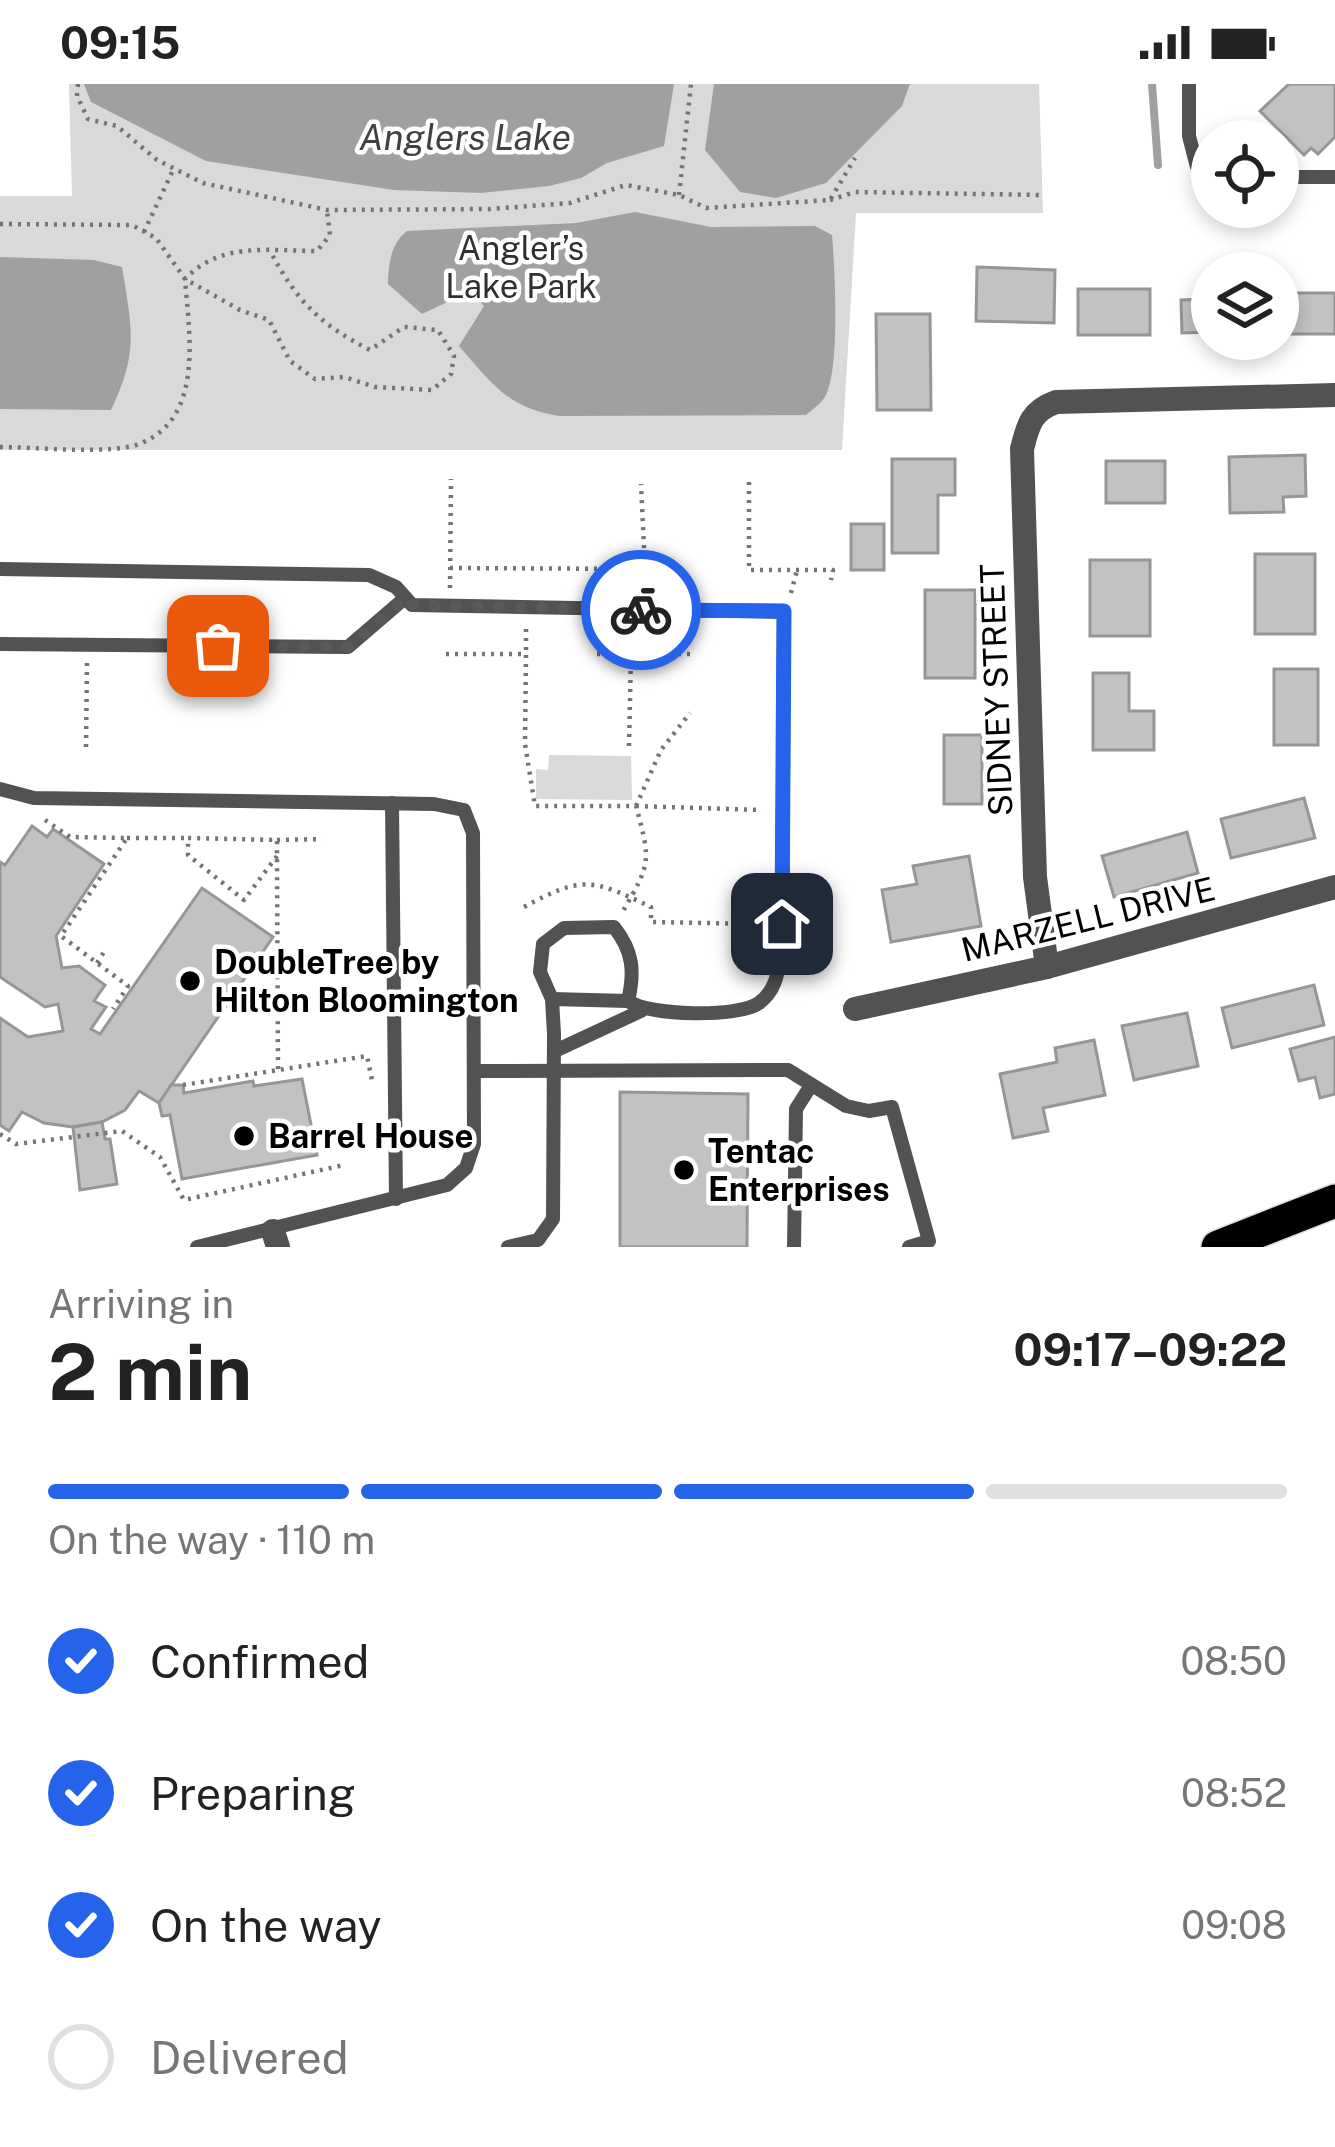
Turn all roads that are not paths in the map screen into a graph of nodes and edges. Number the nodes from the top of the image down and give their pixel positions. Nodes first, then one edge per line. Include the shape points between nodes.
1 (1189, 84) edge
2 (1191, 153) edge
3 (1299, 177) edge
4 (1335, 177) edge
5 (1335, 395) edge
6 (0, 569) edge
7 (406, 598) junction
8 (0, 644) edge
9 (0, 789) edge
10 (392, 803) junction
11 (1335, 887) edge
12 (1047, 967) junction
13 (552, 999) junction
14 (634, 1006) junction
15 (855, 1009) dead end
16 (555, 1052) junction
17 (555, 1069) junction
18 (474, 1071) junction
19 (810, 1087) junction
20 (396, 1199) junction
21 (1335, 1201) edge
22 (275, 1239) edge
23 (197, 1247) edge
24 (508, 1247) edge
25 (794, 1247) edge
26 (909, 1247) edge
27 (1219, 1247) edge

1 - 2 lane
3 - 4 lane
5 - 12 street, SIDNEY STREET via 1056,402 1028,421 1022,449 1035,877
6 - 7 lane via 369,575
7 - 8 lane via 348,647
7 - 14 lane via 412,605 784,611 782,951 774,986 757,1006
9 - 10 lane via 34,798
10 - 18 lane via 464,810 473,833
10 - 20 lane
11 - 12 street, MARZELL DRIVE
12 - 15 street, MARZELL DRIVE
13 - 14 lane
13 - 14 lane via 540,972 543,944 564,928 614,926 630,947
13 - 16 lane
14 - 16 lane
16 - 17 lane
17 - 18 lane
17 - 19 lane via 788,1070
17 - 24 lane via 553,1219 538,1240
18 - 20 lane via 474,1144 466,1168 447,1185
19 - 25 lane via 796,1108
19 - 26 lane via 846,1106 892,1107 929,1240
20 - 22 lane
21 - 27 highway
22 - 23 lane

